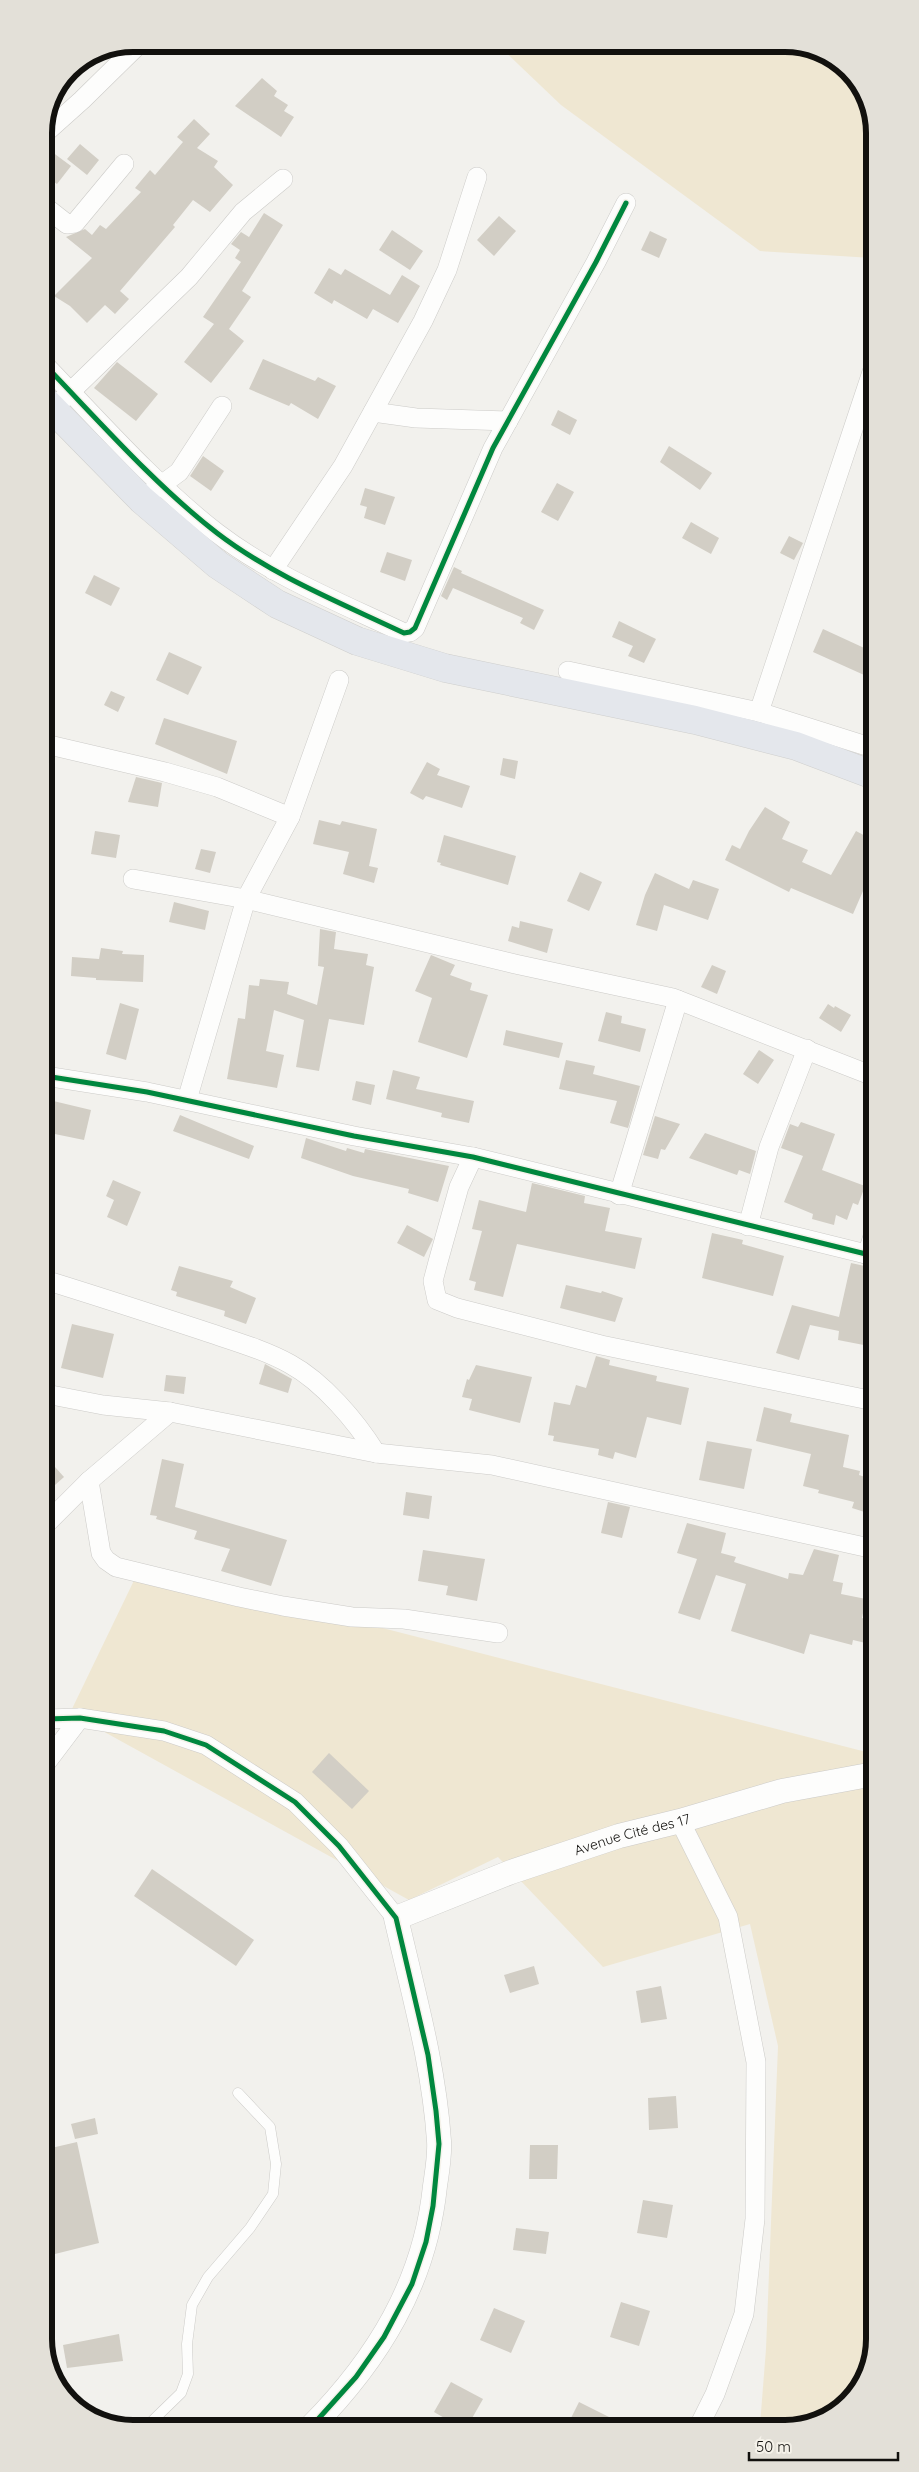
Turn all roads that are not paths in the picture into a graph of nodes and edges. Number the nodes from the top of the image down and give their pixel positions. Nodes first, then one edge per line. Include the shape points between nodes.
1 (130, 52) edge
2 (53, 126) edge
3 (124, 164) dead end
4 (477, 177) dead end
5 (283, 179) dead end
6 (626, 203) dead end
7 (53, 213) edge
8 (866, 390) edge
9 (56, 400) edge
10 (222, 406) dead end
11 (373, 412) junction
12 (508, 421) junction
13 (152, 492) junction
14 (272, 570) junction
15 (568, 672) dead end
16 (339, 680) dead end
17 (760, 712) junction
18 (53, 746) edge
19 (866, 746) edge
20 (866, 772) edge
21 (290, 817) junction
22 (133, 879) dead end
23 (246, 899) junction
24 (678, 1000) junction
25 (807, 1050) junction
26 (866, 1073) edge
27 (53, 1077) edge
28 (187, 1100) junction
29 (473, 1158) junction
30 (619, 1195) junction
31 (748, 1226) junction
32 (866, 1255) edge
33 (52, 1282) edge
34 (52, 1395) edge
35 (866, 1399) edge
36 (170, 1412) junction
37 (376, 1453) junction
38 (89, 1481) junction
39 (52, 1518) edge
40 (866, 1546) edge
41 (498, 1633) dead end
42 (80, 1718) junction
43 (52, 1719) edge
44 (52, 1755) edge
45 (866, 1775) edge
46 (680, 1821) junction
47 (396, 1918) junction
48 (238, 2093) dead end
49 (155, 2419) edge
50 (318, 2419) edge
51 (702, 2420) edge

1 - 2 street
3 - 7 street via 75,223 67,224
4 - 11 street via 447,270
5 - 9 street via 243,212 189,278
6 - 12 street
8 - 17 street
9 - 13 main road
10 - 13 street via 179,472
11 - 12 street via 416,418
11 - 14 street via 343,466
12 - 14 street via 474,490 415,628 410,632 404,633
13 - 14 street
13 - 20 main road via 218,565 270,599 357,641 445,668 694,720 787,744
15 - 17 street
16 - 21 street
17 - 19 street
18 - 21 street via 217,787
21 - 23 street
22 - 23 street
23 - 24 street
23 - 28 street
24 - 25 street
24 - 30 street
25 - 26 street
25 - 31 street via 769,1147
27 - 28 street
28 - 29 street
29 - 30 street
29 - 35 street via 460,1187 433,1281 437,1300 601,1345
30 - 31 street
31 - 32 street
33 - 37 street via 240,1343 290,1364 330,1394 360,1427
34 - 36 street via 103,1405
36 - 37 street
36 - 38 street
37 - 40 street via 492,1465
38 - 39 street
38 - 41 street via 101,1553 116,1567 283,1606
42 - 43 street
42 - 44 street
42 - 47 street via 164,1731 206,1745 246,1769 295,1802 339,1846
45 - 46 street, Avenue Cité des 17 via 782,1791
46 - 47 street, Avenue Cité des 17 via 619,1836 511,1872
46 - 51 street via 728,1917 756,2062 754,2219 744,2314
47 - 50 street via 428,2055 436,2111 439,2144 433,2206 426,2242 412,2284 384,2337 356,2377
48 - 49 lane via 270,2128 276,2164 272,2194 250,2228 208,2276 192,2306 187,2344 188,2374 181,2394

